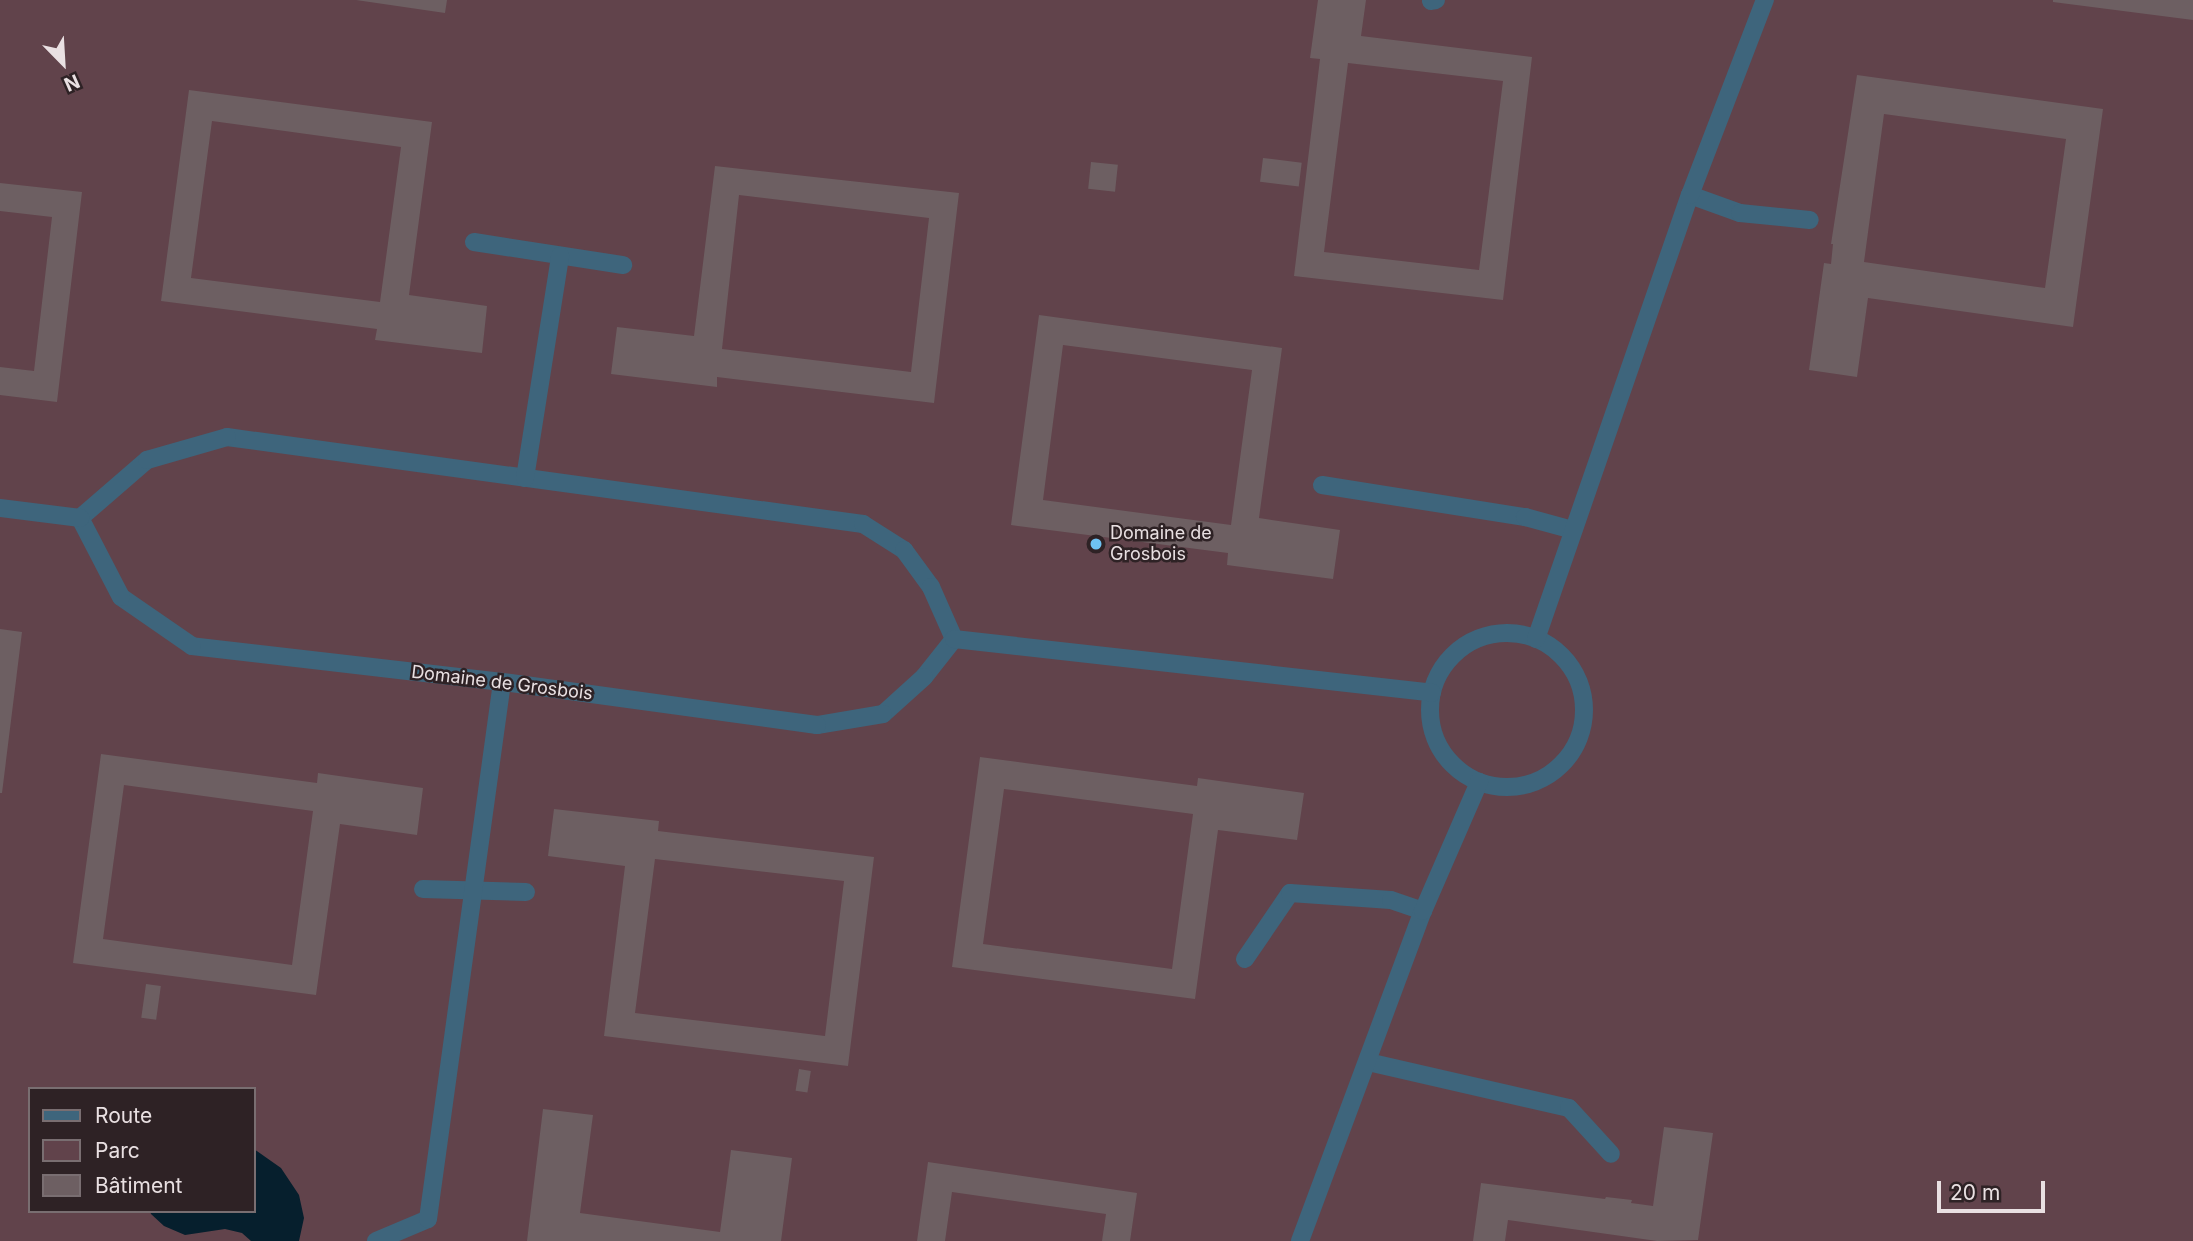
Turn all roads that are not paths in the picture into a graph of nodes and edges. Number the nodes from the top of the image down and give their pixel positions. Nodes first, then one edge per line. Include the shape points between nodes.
1 (1436, 0) edge
2 (1765, 0) edge
3 (1431, 1) edge
4 (1690, 195) junction
5 (1810, 220) dead end
6 (474, 242) dead end
7 (560, 256) junction
8 (623, 265) dead end
9 (525, 478) junction
10 (1322, 485) dead end
11 (0, 508) edge
12 (80, 518) junction
13 (1573, 530) junction
14 (954, 639) junction
15 (1536, 639) junction
16 (502, 682) junction
17 (1432, 693) junction
18 (1479, 782) junction
19 (423, 889) dead end
20 (471, 890) junction
21 (526, 892) dead end
22 (1423, 911) junction
23 (1245, 959) dead end
24 (1368, 1062) junction
25 (1611, 1154) dead end
26 (376, 1241) edge
27 (1300, 1241) edge

1 - 3 lane
2 - 4 lane
4 - 5 lane via 1740,213
4 - 13 lane
6 - 7 lane
7 - 8 lane
7 - 9 lane
9 - 12 lane via 227,437 147,460
9 - 14 lane via 863,524 904,550 931,587
10 - 13 lane via 1525,517
11 - 12 lane
12 - 16 lane, Domaine de Grosbois via 121,597 192,646
13 - 15 lane
14 - 16 lane, Domaine de Grosbois via 924,677 883,714 817,725
14 - 17 lane
15 - 17 lane via 1518,634 1480,638 1448,660
15 - 18 lane via 1570,665 1584,706 1582,728 1574,748 1543,778 1522,786
16 - 20 lane
17 - 18 lane via 1430,712 1439,747 1463,773
18 - 22 lane
19 - 20 lane
20 - 21 lane
20 - 26 lane via 428,1219
22 - 23 lane via 1391,900 1290,893
22 - 24 lane
24 - 25 lane via 1569,1108
24 - 27 lane

